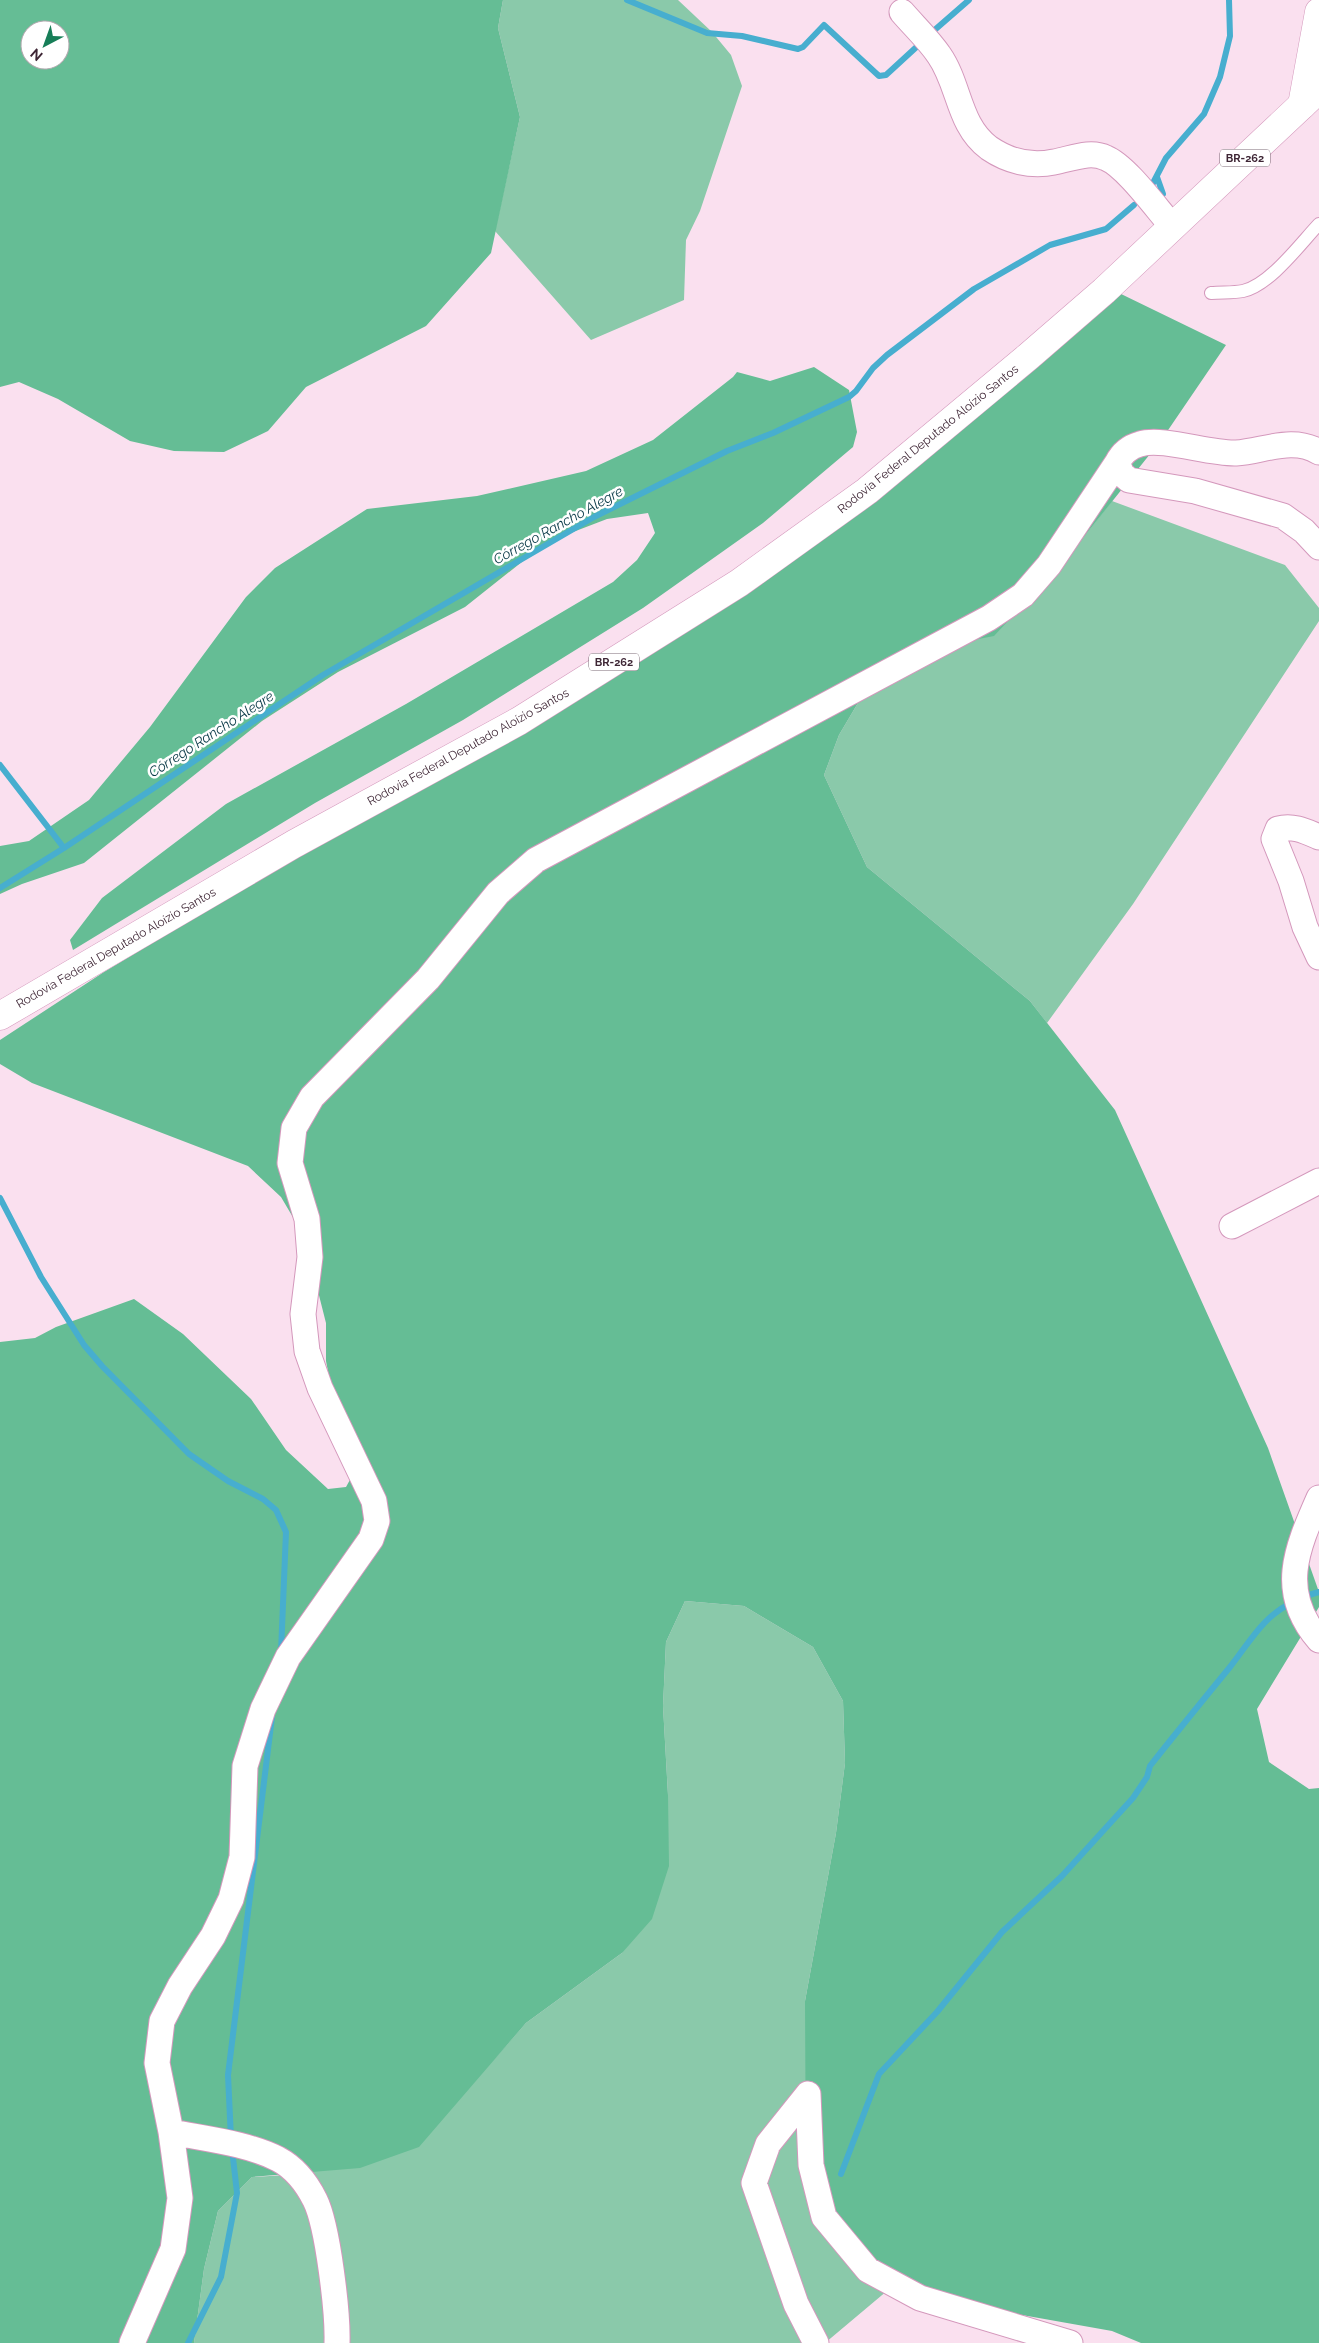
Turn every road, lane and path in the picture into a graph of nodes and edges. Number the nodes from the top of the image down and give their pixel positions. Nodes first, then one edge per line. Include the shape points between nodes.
1 (902, 12) dead end
2 (1319, 12) edge
3 (1313, 101) edge
4 (1319, 224) edge
5 (1172, 226) junction
6 (1211, 293) dead end
7 (1319, 452) edge
8 (1117, 463) junction
9 (1319, 547) edge
10 (1319, 836) edge
11 (1319, 957) edge
12 (0, 1016) edge
13 (1319, 1181) edge
14 (1232, 1226) dead end
15 (1319, 1498) edge
16 (1319, 1640) edge
17 (171, 2132) junction
18 (132, 2343) edge
19 (337, 2343) edge
20 (816, 2343) edge
21 (1070, 2343) edge

1 - 5 street via 940,56 971,129 987,146 1005,158 1030,164 1096,154 1108,158 1121,168
2 - 3 main road
3 - 5 main road, Rodovia Federal Deputado Aloízio Santos / BR-262
4 - 6 lane via 1256,286 1243,291
5 - 12 main road, Rodovia Federal Deputado Aloízio Santos / BR-262 via 1104,291 867,491 738,583 519,720 294,844
7 - 8 street via 1309,446 1283,445 1236,453 1142,443 1121,455
8 - 9 street via 1129,480 1196,491 1283,516
8 - 17 street via 1049,565 1023,595 1003,609 536,860 498,893 428,978 312,1097 294,1128 290,1163 307,1219 310,1257 302,1314 307,1351 320,1388 374,1501 377,1520 370,1539 288,1657 263,1709 245,1766 242,1857 231,1899 213,1936 180,1986 162,2021 157,2063
10 - 11 street via 1286,827 1278,829 1274,839
13 - 14 street
15 - 16 street via 1302,1535 1295,1568 1294,1594 1306,1625
17 - 18 street via 180,2198 173,2249
17 - 19 street via 241,2146 278,2159 300,2176 316,2202 327,2246
20 - 21 street via 796,2304 754,2183 768,2144 808,2094 811,2164 824,2217 868,2270 920,2298

